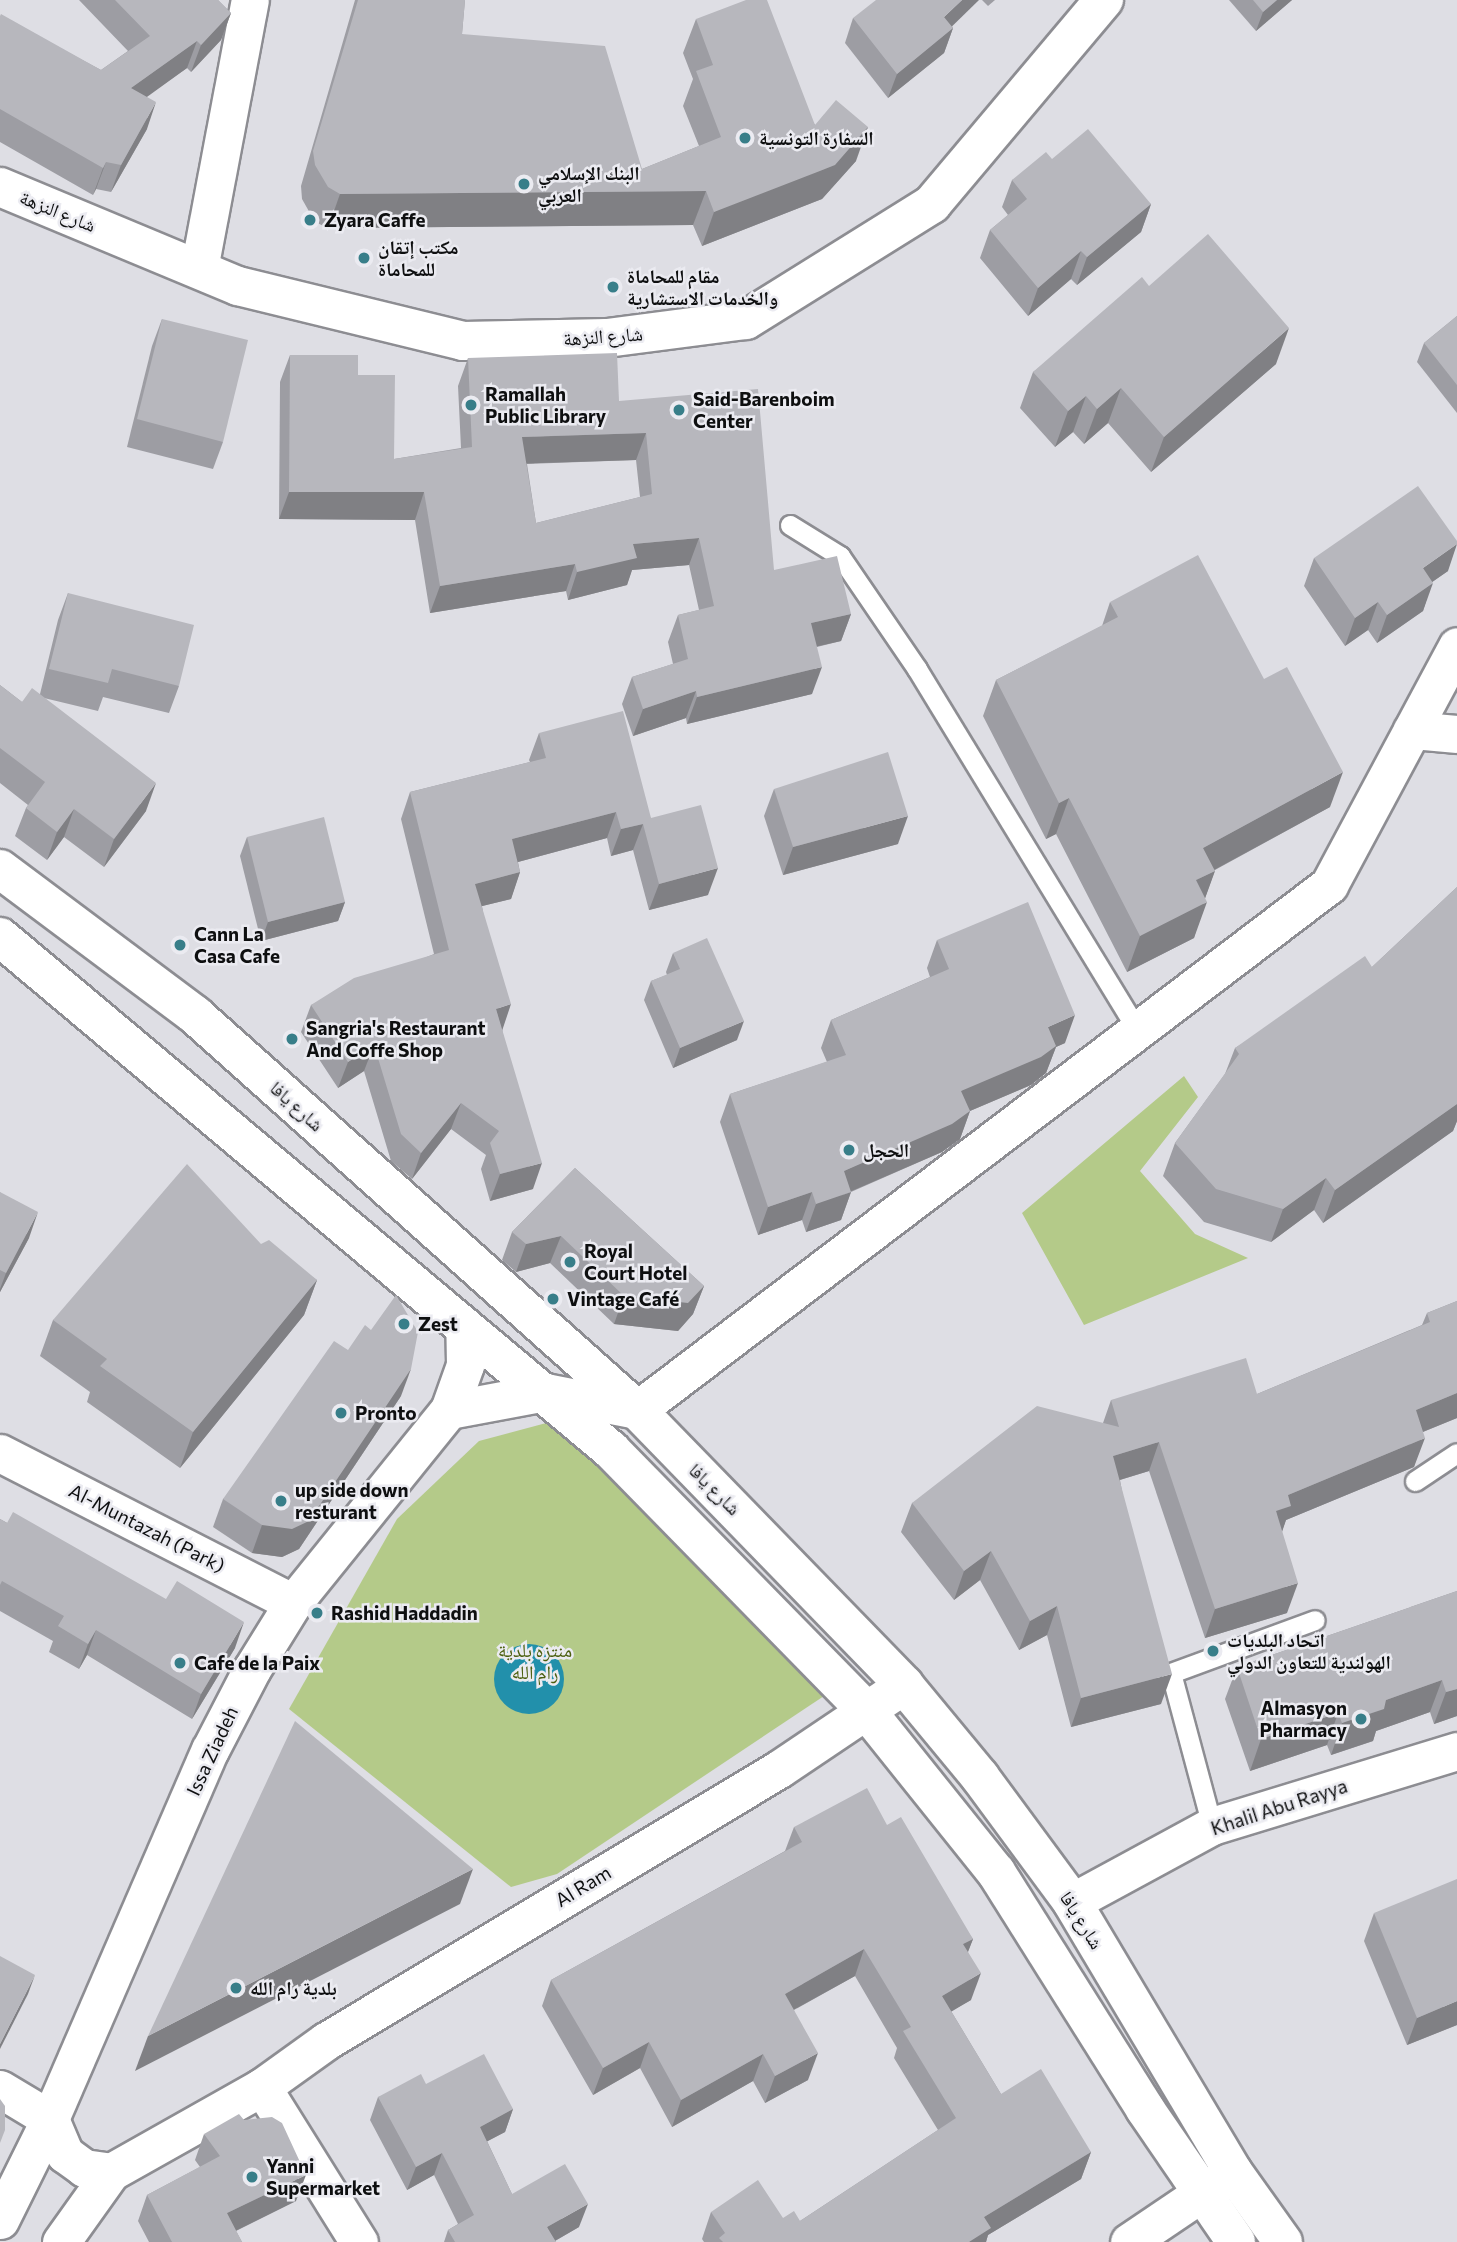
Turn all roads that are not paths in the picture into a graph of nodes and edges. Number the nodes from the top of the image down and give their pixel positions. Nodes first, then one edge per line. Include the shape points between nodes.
1 (250, 0) edge
2 (1104, 0) edge
3 (0, 187) edge
4 (199, 269) junction
5 (790, 525) dead end
6 (1457, 646) edge
7 (1412, 730) junction
8 (1457, 734) edge
9 (0, 869) edge
10 (0, 937) edge
11 (1138, 1031) junction
12 (464, 1326) junction
13 (545, 1392) junction
14 (449, 1410) junction
15 (637, 1410) junction
16 (0, 1453) edge
17 (1457, 1453) edge
18 (1415, 1481) dead end
19 (293, 1602) junction
20 (1315, 1620) dead end
21 (904, 1685) junction
22 (866, 1710) junction
23 (1457, 1751) edge
24 (1212, 1826) junction
25 (1072, 1902) junction
26 (261, 2087) junction
27 (0, 2089) edge
28 (50, 2119) junction
29 (126, 2165) junction
30 (1233, 2172) junction
31 (1202, 2193) junction
32 (0, 2220) edge
33 (1275, 2238) edge
34 (61, 2242) edge
35 (359, 2242) edge
36 (1129, 2242) edge
37 (1236, 2242) edge

1 - 4 street
2 - 4 main road, شارع النزهة via 932,204 746,320 607,338 463,341 238,286
3 - 4 main road, شارع النزهة
5 - 11 lane via 840,556 917,669
6 - 7 street
7 - 8 street
7 - 11 street via 1329,885
9 - 15 main road, شارع يافا via 195,1015
10 - 12 main road
11 - 15 street
12 - 13 main road
12 - 14 street, Issa Ziadeh via 465,1365
13 - 14 street
13 - 15 street
13 - 22 main road via 611,1450
14 - 19 street, Issa Ziadeh
15 - 21 main road, شارع يافا
16 - 19 street, Al-Muntazah (Park)
17 - 18 lane
19 - 28 street, Issa Ziadeh via 210,1750
20 - 24 lane via 1171,1673
21 - 22 street, Al Ram
21 - 25 main road, شارع يافا via 980,1777
22 - 26 street, Al Ram via 779,1769 326,2041
22 - 31 main road via 996,1872
23 - 24 street, Khalil Abu Rayya
24 - 25 street, Khalil Abu Rayya
25 - 30 main road, شارع يافا
26 - 29 street, Al Ram
26 - 35 street
27 - 28 street
28 - 29 street via 65,2154 84,2168
28 - 32 street, Issa Ziadeh
29 - 34 street
30 - 31 street
30 - 33 main road, شارع يافا
31 - 36 street
31 - 37 main road

